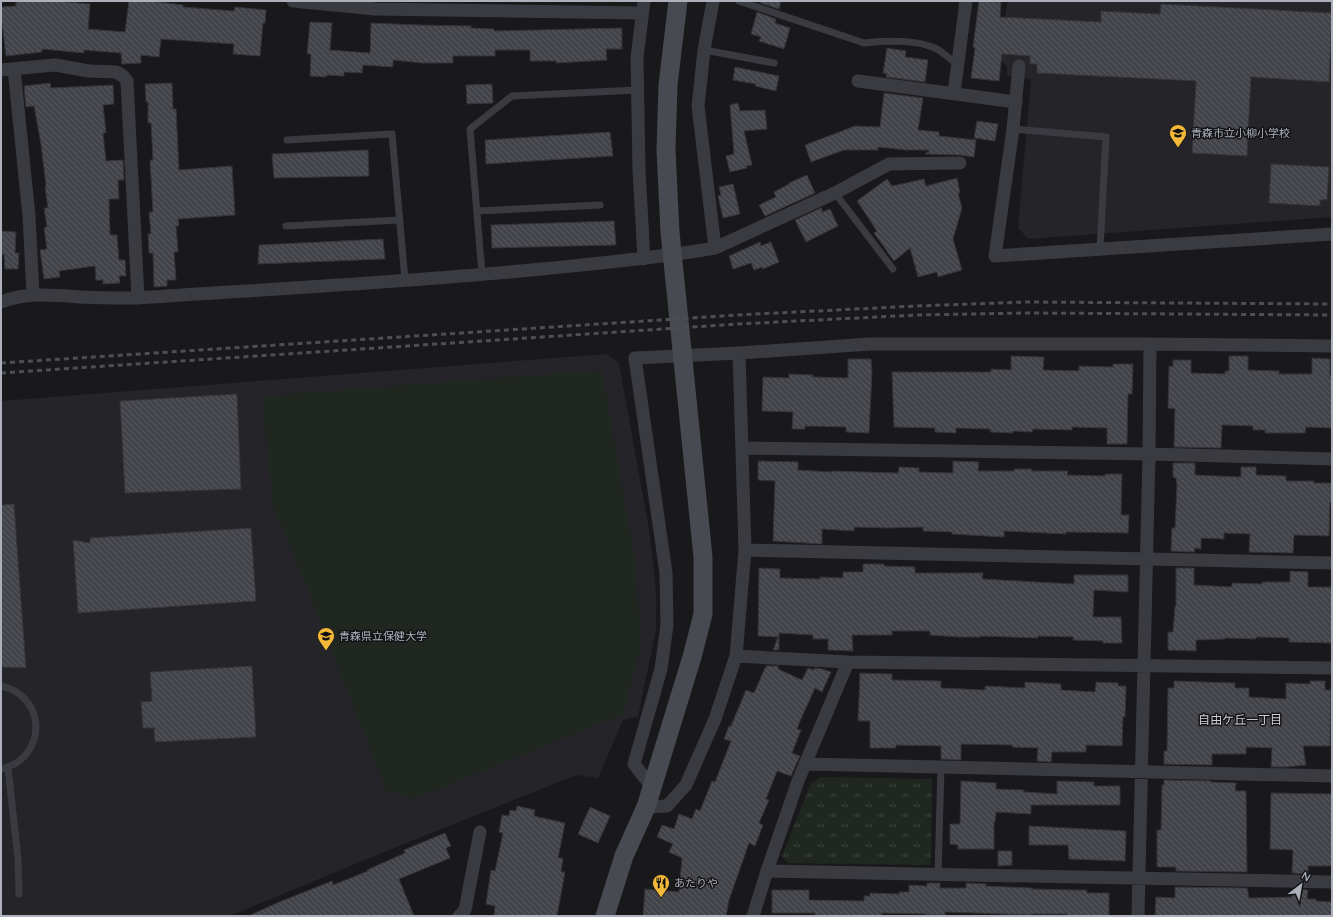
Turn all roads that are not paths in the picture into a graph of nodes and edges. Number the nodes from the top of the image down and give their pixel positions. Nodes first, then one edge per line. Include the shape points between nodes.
1 (293, 1) edge
2 (678, 1) edge
3 (713, 1) edge
4 (739, 1) edge
5 (966, 1) edge
6 (376, 5) edge
7 (489, 6) edge
8 (643, 7) edge
9 (704, 50) junction
10 (774, 63) dead end
11 (958, 64) junction
12 (1019, 66) dead end
13 (7, 69) edge
14 (858, 81) dead end
15 (638, 90) junction
16 (954, 93) junction
17 (1016, 102) junction
18 (1013, 129) junction
19 (287, 140) dead end
20 (960, 163) dead end
21 (835, 193) junction
22 (600, 205) dead end
23 (477, 211) junction
24 (400, 220) junction
25 (286, 226) dead end
26 (1332, 234) edge
27 (715, 248) junction
28 (1100, 248) junction
29 (644, 258) junction
30 (893, 269) dead end
31 (482, 274) junction
32 (405, 280) junction
33 (33, 294) junction
34 (138, 298) junction
35 (2, 301) edge
36 (1150, 344) junction
37 (1332, 346) edge
38 (738, 353) junction
39 (742, 448) junction
40 (1149, 454) junction
41 (1332, 459) edge
42 (745, 550) junction
43 (1146, 559) junction
44 (1332, 563) edge
45 (736, 656) junction
46 (848, 662) junction
47 (1144, 666) junction
48 (1332, 668) edge
49 (1, 686) edge
50 (805, 764) junction
51 (941, 767) junction
52 (4, 769) edge
53 (1141, 772) junction
54 (1332, 776) edge
55 (652, 787) junction
56 (646, 807) junction
57 (480, 832) dead end
58 (767, 871) junction
59 (938, 874) junction
60 (1138, 878) junction
61 (1332, 882) edge
62 (19, 894) dead end
63 (459, 916) edge
64 (605, 916) edge
65 (753, 916) edge
66 (1138, 916) edge

1 - 6 street
2 - 55 street via 668,92 666,150 670,232 703,557 703,614
3 - 9 street
4 - 11 lane via 864,42 907,42 936,48
5 - 11 street
6 - 7 street
7 - 8 street
8 - 15 street via 637,58
9 - 10 lane
9 - 27 street via 698,106
11 - 16 street
12 - 17 street
13 - 33 street via 28,208
13 - 34 street via 55,65 89,71 116,72 127,81
14 - 16 street
15 - 23 lane via 512,96 470,129
15 - 29 street
16 - 17 street
17 - 18 street
18 - 28 lane via 1106,137
18 - 28 street via 996,256
19 - 24 lane via 392,134
20 - 21 street via 888,164
21 - 27 street
21 - 30 lane
22 - 23 lane
23 - 31 lane
24 - 25 lane
24 - 32 lane
26 - 28 street
27 - 29 street
29 - 31 street
31 - 32 street
32 - 34 street
33 - 34 street
33 - 35 street
36 - 37 street
36 - 38 street via 870,344
36 - 40 street
38 - 39 street
38 - 55 street via 635,358 666,573 667,625 661,669 634,764
39 - 40 street
39 - 42 street
40 - 41 street
40 - 43 street
42 - 43 street
42 - 45 street
43 - 44 street
43 - 47 street
45 - 46 street
45 - 56 street via 715,719 686,785 667,806
46 - 47 street
46 - 50 street
47 - 48 street
47 - 53 street
49 - 52 lane via 20,694 29,704 35,716 36,729 28,753 19,762
50 - 51 street
50 - 58 street
51 - 53 street
51 - 59 lane
52 - 62 lane via 18,859
53 - 54 street
53 - 60 street
55 - 56 street
56 - 64 street via 624,856
57 - 63 street via 466,910
58 - 59 street
58 - 65 street
59 - 60 street
60 - 61 street
60 - 66 street

